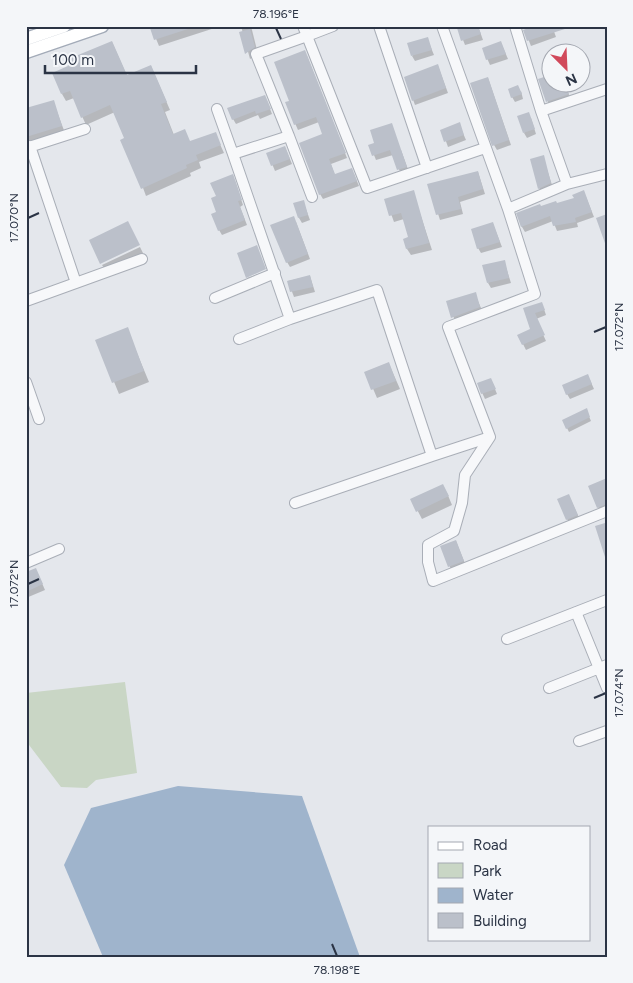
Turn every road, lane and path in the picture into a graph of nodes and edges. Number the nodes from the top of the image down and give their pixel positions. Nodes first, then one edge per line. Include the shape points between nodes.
1 (64, 26) edge
2 (102, 26) edge
3 (332, 26) edge
4 (378, 26) edge
5 (442, 26) edge
6 (515, 26) edge
7 (50, 29) edge
8 (305, 31) edge
9 (26, 39) edge
10 (26, 52) edge
11 (607, 89) edge
12 (217, 110) dead end
13 (541, 111) junction
14 (85, 129) dead end
15 (289, 136) junction
16 (28, 147) edge
17 (485, 148) junction
18 (233, 154) junction
19 (427, 168) junction
20 (607, 174) edge
21 (567, 184) junction
22 (312, 197) dead end
23 (508, 209) junction
24 (142, 259) dead end
25 (275, 274) junction
26 (76, 283) junction
27 (215, 298) dead end
28 (26, 301) edge
29 (290, 320) junction
30 (239, 339) dead end
31 (26, 382) edge
32 (39, 419) dead end
33 (490, 438) junction
34 (432, 456) junction
35 (296, 503) dead end
36 (607, 511) edge
37 (59, 549) dead end
38 (26, 563) edge
39 (607, 600) edge
40 (576, 612) junction
41 (507, 639) dead end
42 (603, 667) edge
43 (549, 688) dead end
44 (607, 688) edge
45 (607, 732) edge
46 (579, 741) dead end

1 - 7 main road
2 - 10 main road
3 - 8 street
4 - 19 street
5 - 17 street
6 - 13 street
7 - 9 main road
8 - 15 street via 256,54
8 - 19 street via 367,188
11 - 13 street
12 - 18 street
13 - 21 street
14 - 16 street
15 - 18 street
15 - 22 street
16 - 26 street
17 - 19 street
17 - 23 street
18 - 25 street
20 - 21 street
21 - 23 street
23 - 33 street via 534,294 448,327
24 - 26 street
25 - 27 street
25 - 29 street
26 - 28 street
29 - 30 street
29 - 34 street via 377,290
31 - 32 street
33 - 34 street
33 - 36 street via 466,475 454,530 428,545 433,581
34 - 35 street
37 - 38 street
39 - 40 street
40 - 41 street
40 - 42 street
42 - 43 street
42 - 44 street
45 - 46 street

